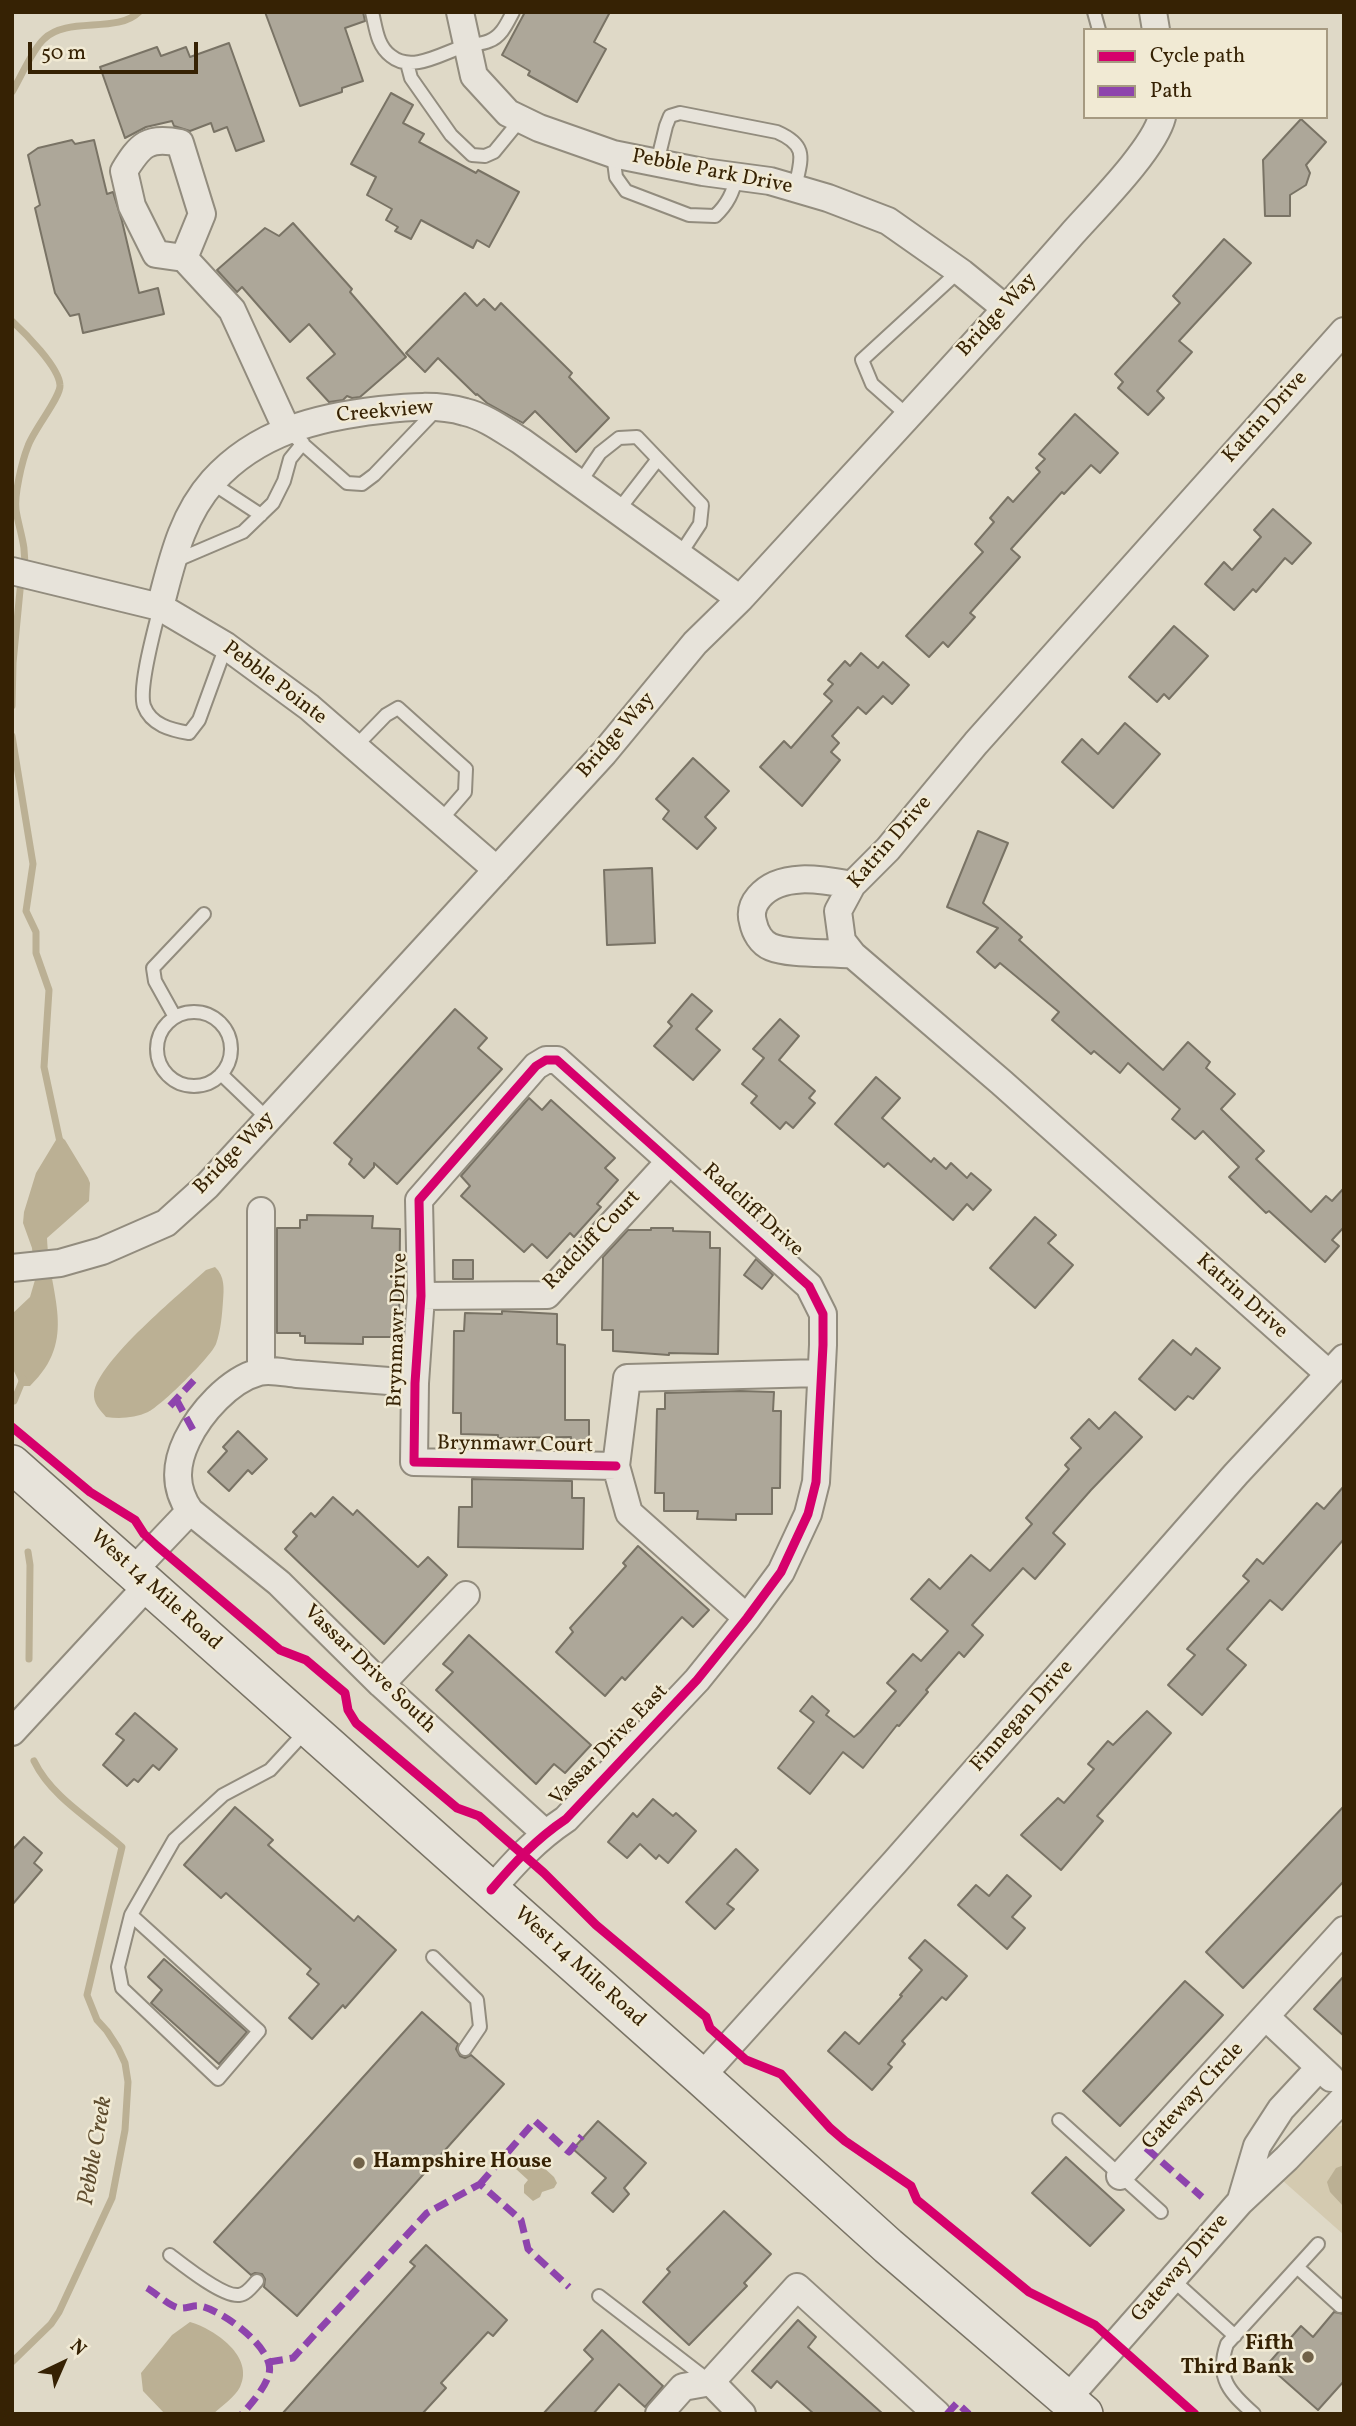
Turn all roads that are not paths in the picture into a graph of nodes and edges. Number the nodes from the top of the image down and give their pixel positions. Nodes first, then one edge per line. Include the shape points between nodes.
1 (372, 12) edge
2 (460, 12) edge
3 (513, 12) edge
4 (467, 46) junction
5 (407, 63) junction
6 (521, 119) junction
7 (1161, 119) edge
8 (613, 154) junction
9 (657, 163) junction
10 (737, 176) junction
11 (795, 188) junction
12 (184, 258) dead end
13 (959, 271) junction
14 (1005, 308) junction
15 (1344, 331) edge
16 (438, 407) junction
17 (907, 415) junction
18 (295, 437) junction
19 (658, 459) junction
20 (212, 482) junction
21 (579, 485) junction
22 (617, 512) junction
23 (261, 515) junction
24 (679, 556) junction
25 (172, 562) junction
26 (12, 571) edge
27 (740, 598) junction
28 (160, 607) junction
29 (226, 646) junction
30 (355, 747) junction
31 (440, 821) junction
32 (497, 870) junction
33 (852, 886) junction
34 (204, 914) dead end
35 (853, 955) junction
36 (175, 1017) junction
37 (221, 1074) junction
38 (269, 1120) junction
39 (670, 1161) junction
40 (419, 1200) joint
41 (261, 1211) dead end
42 (18, 1268) edge
43 (421, 1296) junction
44 (1336, 1366) edge
45 (261, 1371) junction
46 (820, 1373) junction
47 (415, 1383) junction
48 (414, 1462) joint
49 (12, 1464) edge
50 (616, 1466) junction
51 (190, 1511) junction
52 (140, 1578) junction
53 (466, 1595) dead end
54 (747, 1618) junction
55 (381, 1684) junction
56 (309, 1728) junction
57 (12, 1732) edge
58 (545, 1833) junction
59 (491, 1890) junction
60 (131, 1915) junction
61 (1344, 1930) edge
62 (433, 1956) dead end
63 (1266, 2017) junction
64 (465, 2049) dead end
65 (1319, 2068) junction
66 (701, 2077) junction
67 (1344, 2090) edge
68 (1344, 2098) edge
69 (1059, 2120) dead end
70 (1120, 2176) junction
71 (1240, 2202) junction
72 (1161, 2212) dead end
73 (1318, 2244) dead end
74 (170, 2255) dead end
75 (1297, 2267) junction
76 (1172, 2279) junction
77 (257, 2281) dead end
78 (599, 2296) dead end
79 (1340, 2306) dead end
80 (1235, 2336) junction
81 (711, 2382) junction
82 (1075, 2407) edge
83 (659, 2414) edge
84 (742, 2414) edge
85 (937, 2414) edge
86 (1254, 2414) edge

1 - 5 lane via 384,50
2 - 4 street, Pebble Park Drive
3 - 4 lane via 502,33
4 - 5 lane
4 - 6 street, Pebble Park Drive via 474,76 508,113
5 - 6 lane via 411,79 451,135 472,155 494,152
6 - 8 street, Pebble Park Drive
7 - 14 street, Bridge Way via 1158,131 1114,187
8 - 9 street, Pebble Park Drive
8 - 10 lane via 616,177 626,191 689,215 715,215 733,193
9 - 10 street, Pebble Park Drive
9 - 11 lane via 670,116 680,113 790,137 800,147 802,158
10 - 11 street, Pebble Park Drive
11 - 13 street, Pebble Park Drive via 888,221
12 - 18 street via 232,310
13 - 14 street, Pebble Park Drive
13 - 17 lane via 862,360 872,384
14 - 17 street, Bridge Way
15 - 33 street, Katrin Drive
16 - 18 street, Creekview via 343,415
16 - 18 lane via 362,484 346,483
16 - 21 street, Creekview via 483,418
17 - 27 street, Bridge Way
18 - 20 street, Creekview via 255,445
18 - 23 lane via 284,481
19 - 21 lane via 637,437 619,438 600,453
19 - 22 lane
19 - 24 lane via 702,505 700,524
20 - 23 lane
20 - 25 street, Creekview via 191,513
21 - 22 street, Creekview
22 - 24 street, Creekview
23 - 25 lane via 243,533
24 - 27 street, Creekview
25 - 28 street, Creekview
26 - 28 street, Pebble Pointe
27 - 32 street, Bridge Way via 695,643 604,753
28 - 29 street, Pebble Pointe
28 - 29 lane via 145,674 144,705 155,721 169,730 189,733 199,720
29 - 30 street, Pebble Pointe
30 - 31 street, Pebble Pointe
30 - 31 lane via 398,708 466,769 465,792
31 - 32 street, Pebble Pointe
32 - 38 street, Bridge Way
33 - 35 street, Katrin Drive via 838,911 842,940
33 - 35 street via 821,880 778,884 753,904 752,919 758,937 770,947
34 - 36 lane via 153,968 155,981
35 - 44 street, Katrin Drive
36 - 37 lane via 209,1015 226,1031 231,1053
36 - 37 lane via 166,1024 157,1047 164,1072 186,1085 199,1086
37 - 38 lane
38 - 42 street, Bridge Way via 166,1223 102,1251
39 - 40 street, Radcliff Drive via 557,1060 545,1060
39 - 43 street, Radcliff Court via 547,1295
39 - 46 street, Radcliff Drive via 809,1286 823,1314
40 - 43 street, Brynmawr Drive
41 - 45 street
43 - 47 street, Brynmawr Drive
44 - 66 street, Finnegan Drive
45 - 47 street
45 - 51 street via 236,1382 200,1416 189,1436 178,1483 180,1497
46 - 50 street via 627,1378
46 - 54 street, Radcliff Drive via 816,1482 808,1514 781,1572
47 - 48 street, Brynmawr Drive
48 - 50 street, Brynmawr Court
49 - 52 street, West 14 Mile Road
50 - 54 street via 629,1513
51 - 52 street
51 - 55 street, Vassar Drive South via 279,1583
52 - 56 street, West 14 Mile Road
52 - 57 street
53 - 55 street
54 - 58 street, Vassar Drive East via 697,1680 566,1819
55 - 58 street, Vassar Drive South
56 - 59 street, West 14 Mile Road
56 - 60 lane via 270,1770 223,1795 174,1840
58 - 59 street, Vassar Drive East
59 - 66 street, West 14 Mile Road
60 - 60 lane via 259,2031 218,2079 122,1988 118,1967
61 - 63 street, Gateway Circle
62 - 64 lane via 477,2000 480,2027
63 - 65 street
63 - 70 street, Gateway Circle
65 - 67 street
65 - 71 street, Gateway Drive via 1281,2109 1257,2146
66 - 82 street, West 14 Mile Road
68 - 71 street, Gateway Drive
69 - 70 lane
70 - 72 lane
71 - 76 street, Gateway Drive
73 - 75 lane
74 - 77 lane via 227,2292 238,2295
75 - 79 lane
75 - 80 lane
76 - 80 lane
76 - 82 street, Gateway Drive
78 - 81 lane
80 - 86 lane via 1223,2356 1224,2377 1229,2389
81 - 83 street via 683,2387
81 - 84 street
81 - 85 street via 797,2287

